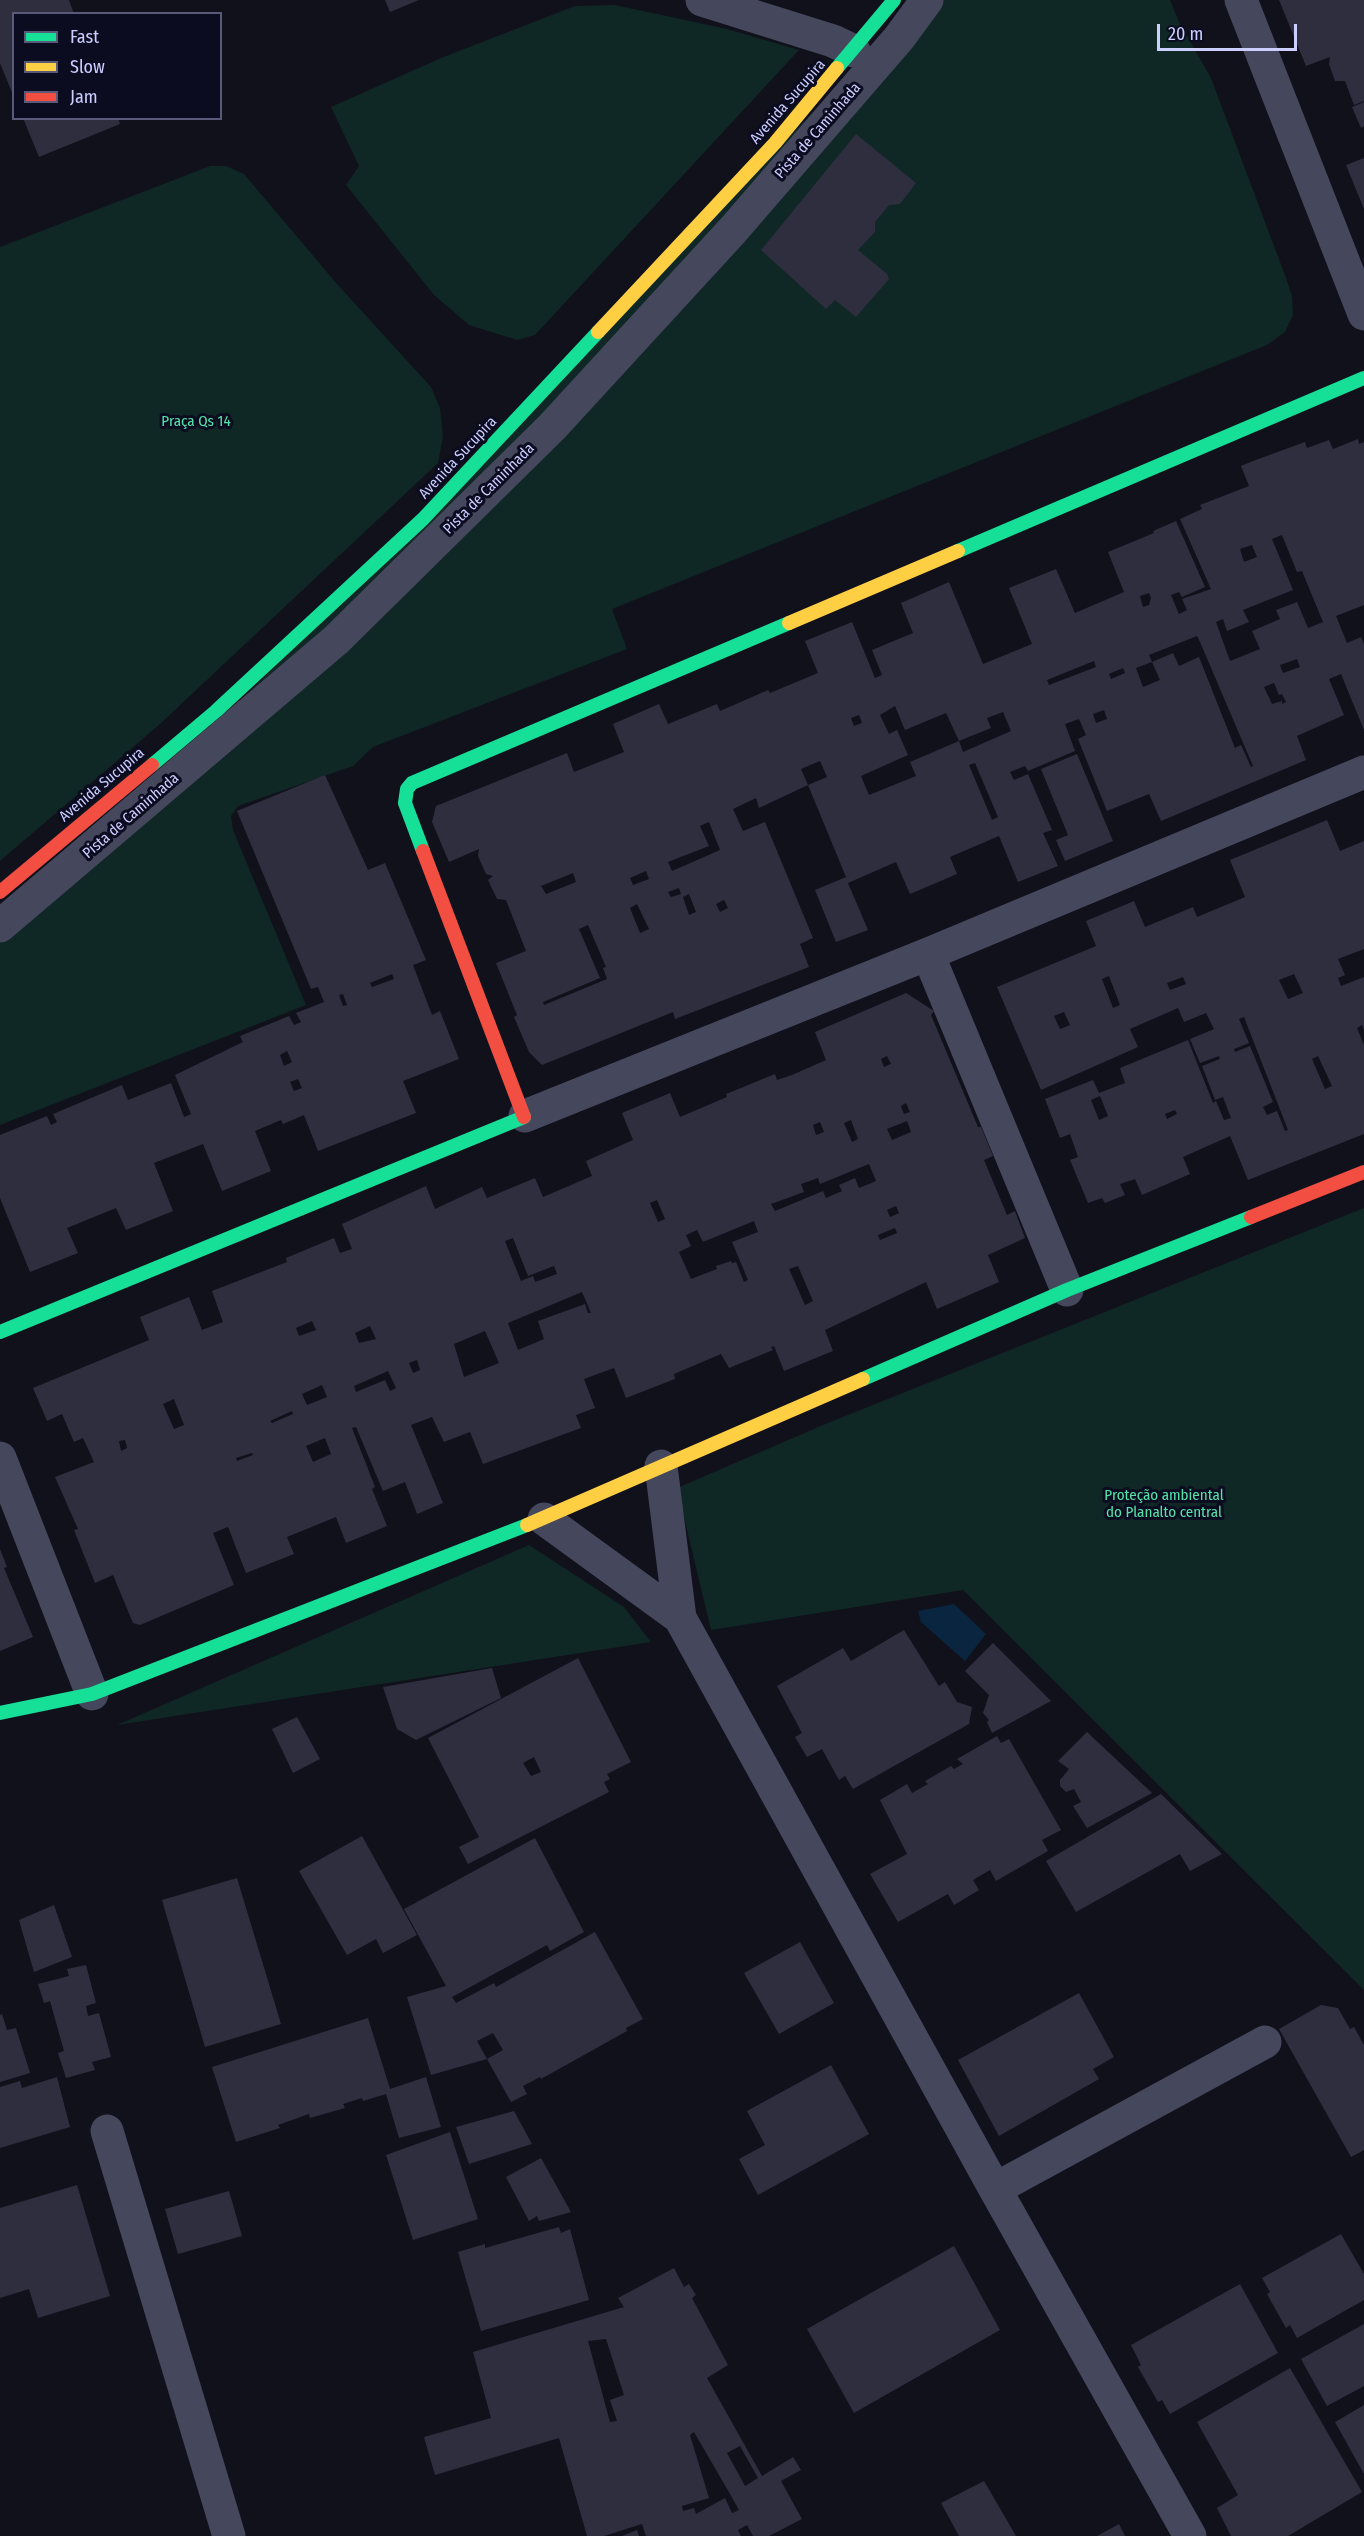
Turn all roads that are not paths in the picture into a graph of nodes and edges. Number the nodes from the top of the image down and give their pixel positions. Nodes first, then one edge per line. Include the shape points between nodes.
1 (702, 0) edge
2 (894, 0) edge
3 (927, 0) edge
4 (1241, 0) edge
5 (854, 51) junction
6 (1364, 314) edge
7 (1364, 378) edge
8 (1364, 772) edge
9 (0, 892) edge
10 (0, 926) edge
11 (928, 954) junction
12 (525, 1116) junction
13 (1364, 1172) edge
14 (1067, 1290) junction
15 (0, 1332) edge
16 (0, 1458) edge
17 (661, 1466) junction
18 (544, 1519) junction
19 (680, 1618) junction
20 (92, 1694) junction
21 (0, 1713) edge
22 (1265, 2042) dead end
23 (107, 2131) dead end
24 (995, 2189) junction
25 (229, 2536) edge
26 (1190, 2536) edge

1 - 5 street
2 - 5 street, Avenida Sucupira
3 - 10 street, Pista de Caminhada via 899,38 733,230 544,435 336,640
4 - 6 street
5 - 9 street, Avenida Sucupira via 775,143 423,519 216,711
7 - 12 street via 412,783 405,803
8 - 11 street
11 - 12 street
11 - 14 street
12 - 15 street
13 - 14 street
14 - 17 street
16 - 20 street
17 - 18 street
17 - 19 street
18 - 19 street
18 - 20 street
19 - 24 street
20 - 21 street
22 - 24 street
23 - 25 street
24 - 26 street

